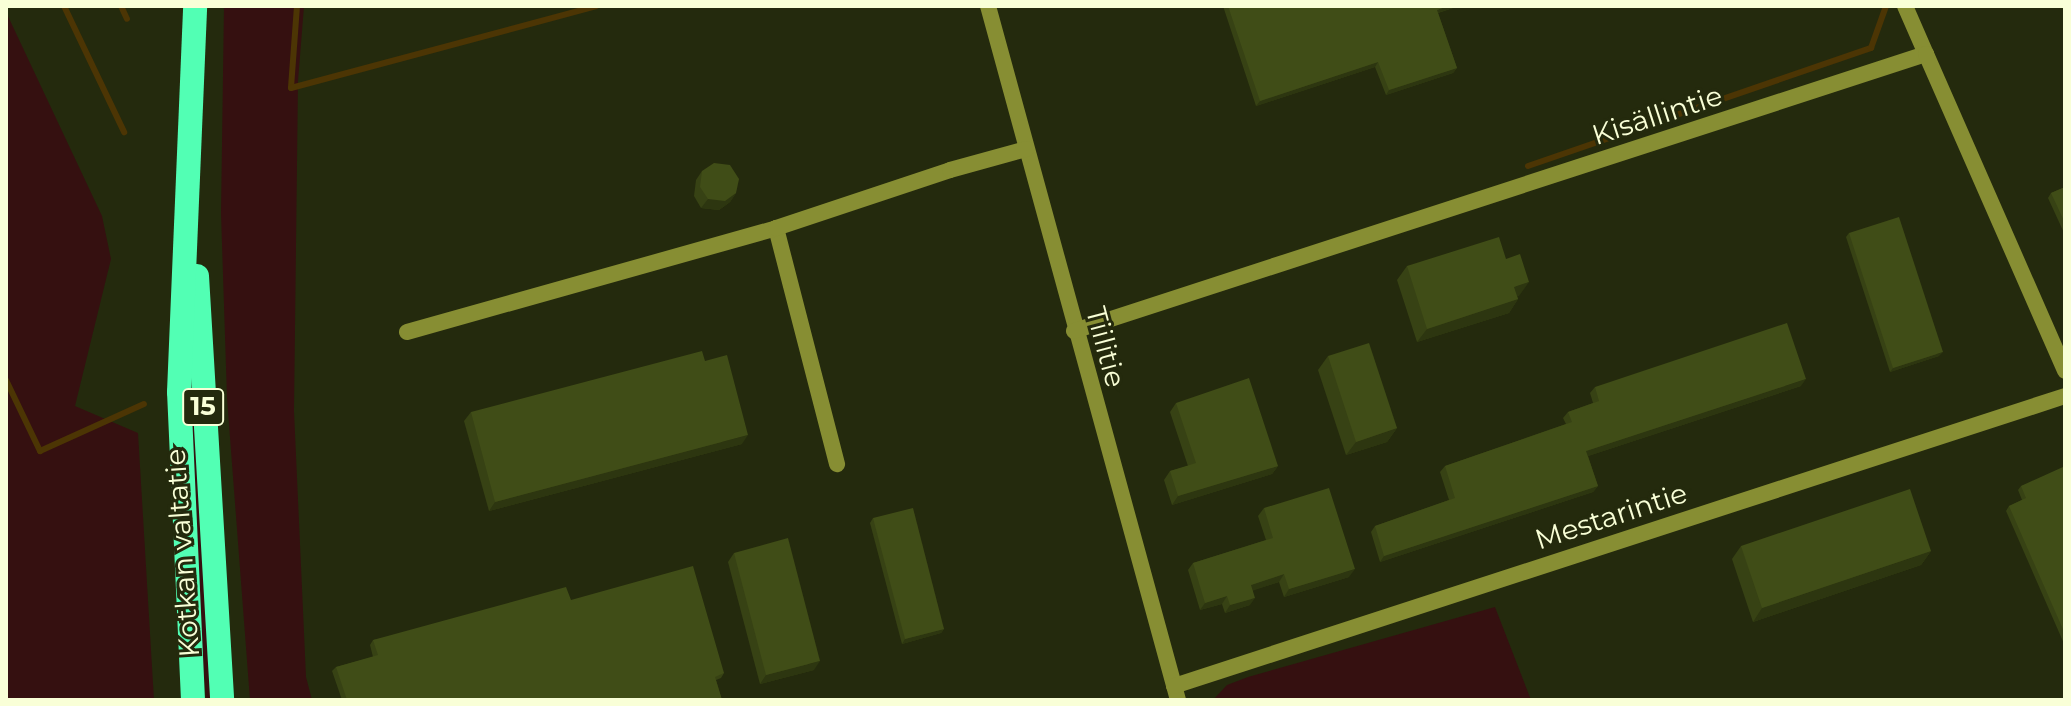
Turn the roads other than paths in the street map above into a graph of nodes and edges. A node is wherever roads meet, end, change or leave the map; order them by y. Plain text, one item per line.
1 (195, 6) edge
2 (988, 6) edge
3 (1905, 6) edge
4 (1926, 54) junction
5 (191, 113) junction
6 (1026, 149) junction
7 (776, 228) junction
8 (1074, 331) junction
9 (407, 332) dead end
10 (2065, 371) edge
11 (2065, 396) edge
12 (837, 464) dead end
13 (1176, 693) edge
14 (193, 700) edge
15 (222, 700) edge

1 - 5 highway, Kotkan valtatie / 15
2 - 6 street, Tiilitie
3 - 4 street
4 - 8 street, Kisällintie
4 - 10 street
5 - 14 highway, Kotkan valtatie / 15
5 - 15 highway, Kotkan valtatie / 15
6 - 7 street
6 - 8 street, Tiilitie
7 - 9 street
7 - 12 street
8 - 13 street, Tiilitie
11 - 13 street, Mestarintie

